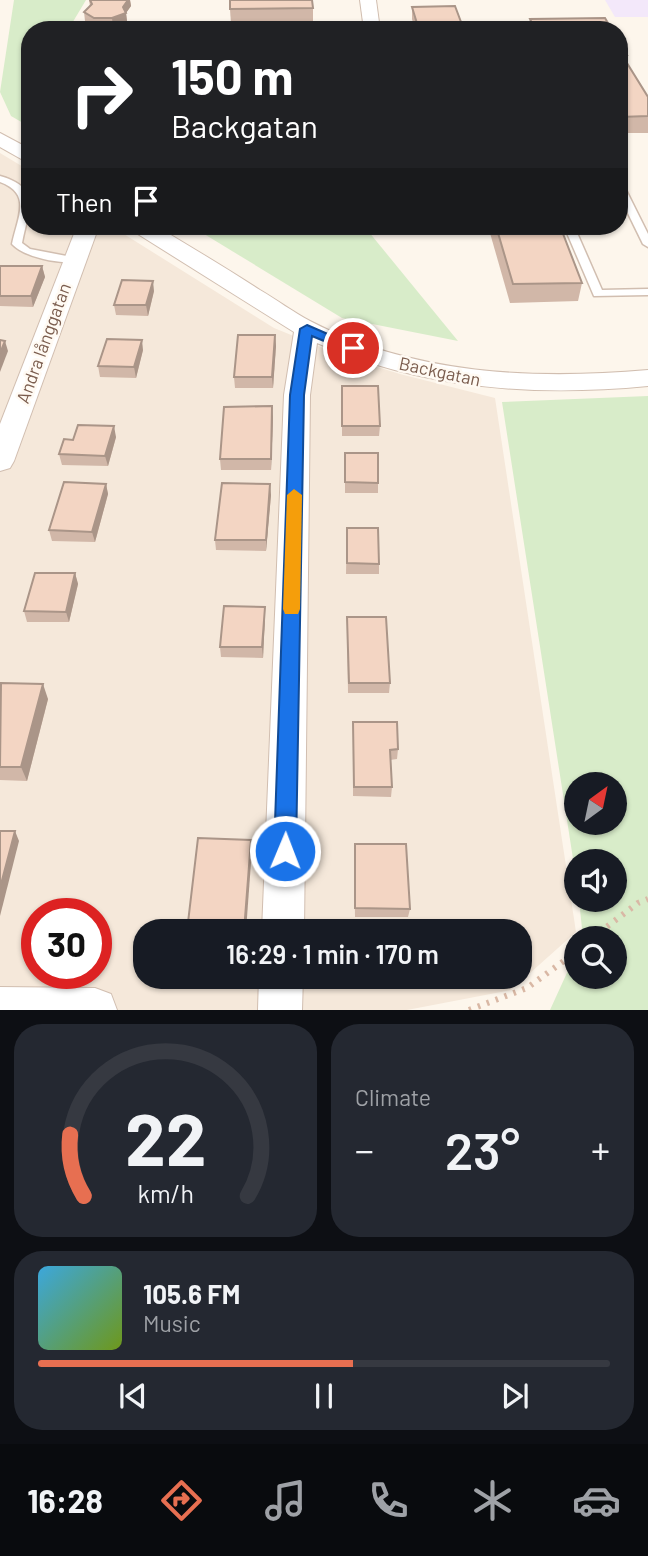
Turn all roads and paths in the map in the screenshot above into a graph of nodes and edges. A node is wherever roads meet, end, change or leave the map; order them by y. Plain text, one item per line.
1 (368, 0) edge
2 (371, 21) edge
3 (0, 139) edge
4 (21, 152) edge
5 (0, 178) edge
6 (21, 187) edge
7 (628, 204) edge
8 (21, 222) edge
9 (84, 235) edge
10 (156, 235) edge
11 (573, 235) edge
12 (648, 244) edge
13 (73, 260) junction
14 (648, 292) edge
15 (307, 329) junction
16 (648, 378) edge
17 (0, 461) edge
18 (648, 899) edge
19 (283, 919) edge
20 (607, 926) edge
21 (564, 962) edge
22 (281, 989) edge
23 (0, 1009) edge
24 (95, 1010) edge
25 (281, 1010) edge
26 (469, 1010) edge

1 - 2 street
3 - 4 street
5 - 6 lane
7 - 12 lane
8 - 13 lane
9 - 13 street, Andra långgatan
10 - 15 street, Backgatan
11 - 14 lane
13 - 17 street, Andra långgatan
15 - 16 street, Backgatan
15 - 19 street
18 - 20 path
21 - 26 path
22 - 25 street
23 - 24 street

